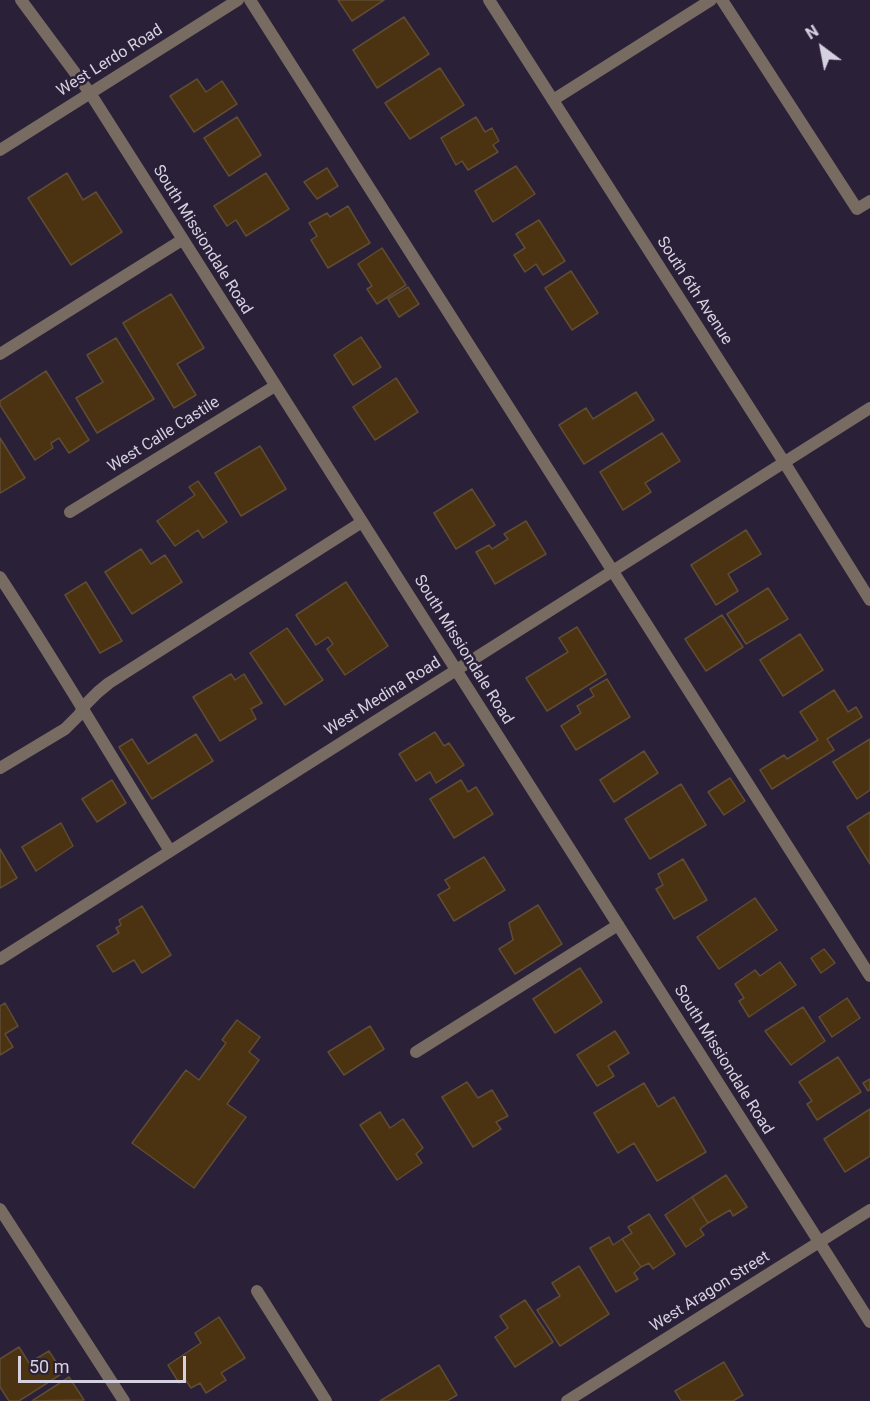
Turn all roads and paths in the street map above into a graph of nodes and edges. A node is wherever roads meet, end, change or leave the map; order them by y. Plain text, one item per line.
1 (21, 0) edge
2 (238, 0) edge
3 (250, 0) edge
4 (489, 0) edge
5 (711, 0) edge
6 (722, 0) edge
7 (90, 93) junction
8 (553, 100) junction
9 (0, 150) edge
10 (870, 201) edge
11 (182, 240) junction
12 (0, 354) edge
13 (275, 386) junction
14 (870, 408) edge
15 (784, 462) junction
16 (70, 512) dead end
17 (362, 522) junction
18 (613, 571) junction
19 (0, 577) edge
20 (870, 600) edge
21 (456, 670) junction
22 (82, 710) junction
23 (0, 768) edge
24 (170, 851) junction
25 (618, 925) junction
26 (0, 959) edge
27 (870, 976) edge
28 (416, 1052) dead end
29 (0, 1209) edge
30 (870, 1210) edge
31 (819, 1242) junction
32 (257, 1291) dead end
33 (870, 1322) edge
34 (124, 1401) edge
35 (326, 1401) edge
36 (567, 1401) edge

1 - 7 street, South Missiondale Road
2 - 7 street, West Lerdo Road
3 - 18 street
4 - 8 street, South 6th Avenue
5 - 8 street
6 - 10 street
7 - 9 street, West Lerdo Road
7 - 11 street, South Missiondale Road
8 - 15 street, South 6th Avenue
11 - 12 street
11 - 13 street, South Missiondale Road
13 - 16 street, West Calle Castile
13 - 17 street, South Missiondale Road
14 - 15 street, West Medina Road
15 - 18 street, West Medina Road
15 - 20 street, South 6th Avenue
17 - 21 street, South Missiondale Road
17 - 22 street
18 - 21 street, West Medina Road
18 - 27 street
19 - 22 street
21 - 24 street, West Medina Road
21 - 25 street, South Missiondale Road
22 - 23 street
22 - 24 street
24 - 26 street, West Medina Road
25 - 28 street
25 - 31 street, South Missiondale Road
29 - 34 street
30 - 31 street, West Aragon Street
31 - 33 street, South Missiondale Road
31 - 36 street, West Aragon Street
32 - 35 street

